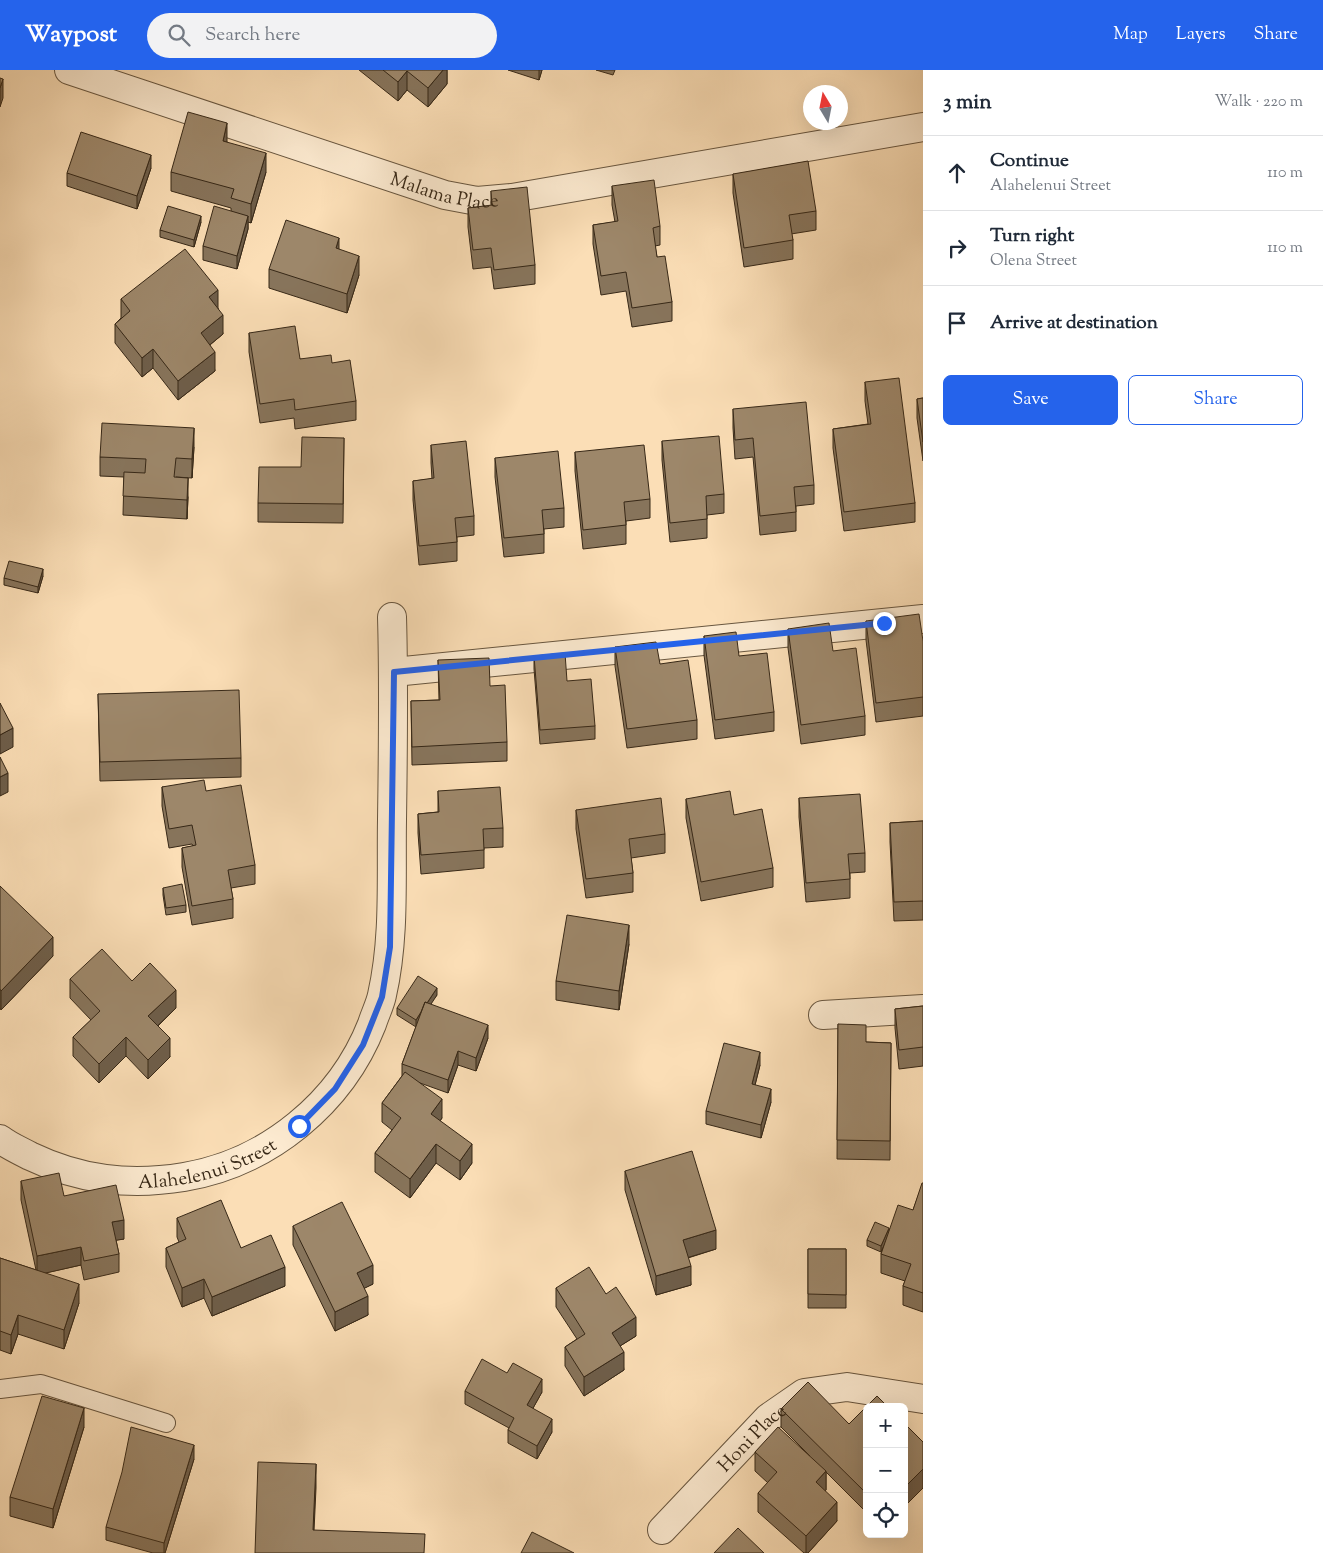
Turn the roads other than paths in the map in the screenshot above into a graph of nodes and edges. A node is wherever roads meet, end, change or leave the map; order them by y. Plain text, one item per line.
1 (69, 70) edge
2 (923, 127) edge
3 (392, 618) dead end
4 (923, 619) edge
5 (394, 672) junction
6 (923, 1009) edge
7 (823, 1014) dead end
8 (0, 1139) edge
9 (0, 1389) edge
10 (923, 1399) edge
11 (166, 1423) dead end
12 (662, 1530) dead end

1 - 2 street, Malama Place
3 - 5 street, Alahelenui Street
4 - 5 street
5 - 8 street, Alahelenui Street
6 - 7 street
9 - 11 lane
10 - 12 street, Honi Place

